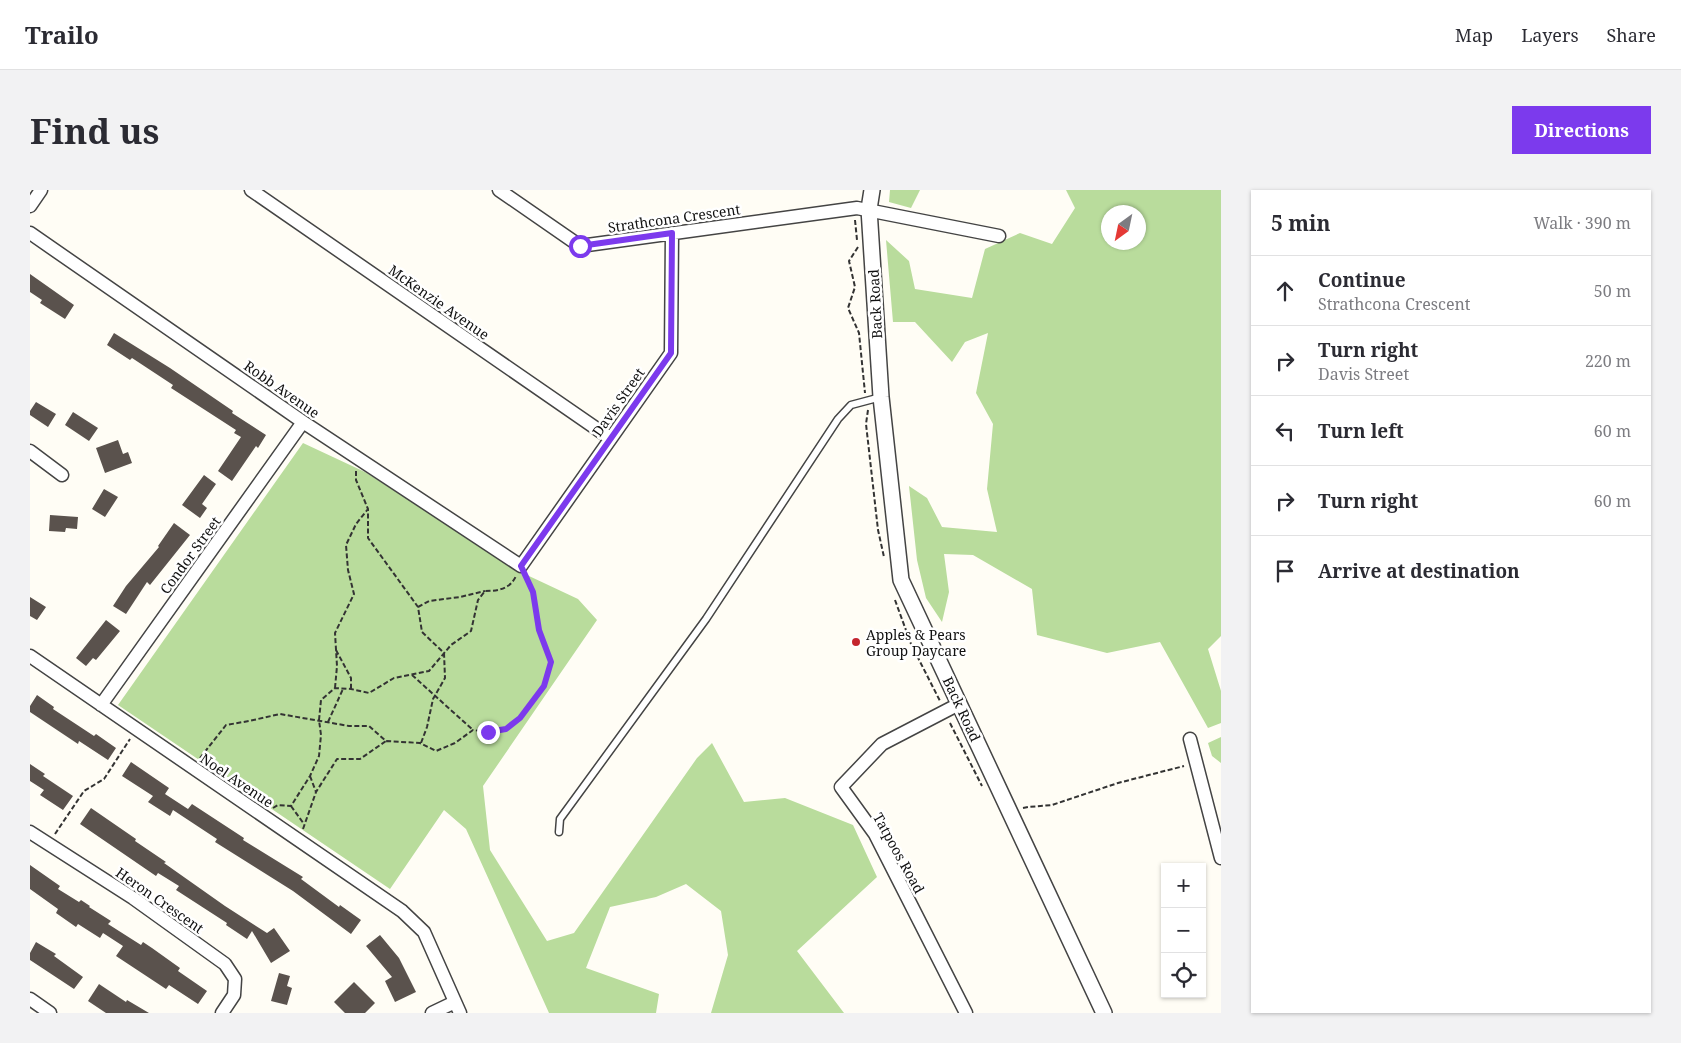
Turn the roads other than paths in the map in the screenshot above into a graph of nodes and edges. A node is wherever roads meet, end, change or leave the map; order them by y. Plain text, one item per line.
1 (41, 190) edge
2 (251, 190) edge
3 (499, 190) edge
4 (872, 190) edge
5 (30, 206) edge
6 (870, 209) junction
7 (30, 233) edge
8 (672, 233) junction
9 (999, 236) dead end
10 (881, 397) junction
11 (303, 422) junction
12 (610, 438) junction
13 (30, 451) edge
14 (62, 475) dead end
15 (521, 566) joint
16 (30, 656) edge
17 (959, 704) junction
18 (101, 705) junction
19 (1190, 739) dead end
20 (30, 832) edge
21 (559, 832) dead end
22 (1221, 858) edge
23 (30, 999) edge
24 (457, 1007) edge
25 (50, 1013) edge
26 (222, 1013) edge
27 (432, 1013) edge
28 (966, 1013) edge
29 (1104, 1013) edge

1 - 5 street
2 - 12 street, McKenzie Avenue
3 - 8 street, Strathcona Crescent
4 - 6 street, Back Road
6 - 8 street, Strathcona Crescent
6 - 9 street, Strathcona Crescent
6 - 10 street, Back Road
7 - 11 street, Robb Avenue
8 - 12 street, Davis Street
10 - 17 street, Back Road
10 - 21 lane
11 - 15 street, Robb Avenue
11 - 18 street, Condor Street
12 - 15 street, Davis Street
13 - 14 street
16 - 18 street, Noel Avenue
17 - 28 street, Tatpoos Road
17 - 29 street, Back Road
18 - 24 street, Noel Avenue
19 - 22 street
20 - 26 street, Heron Crescent
23 - 25 street
24 - 27 street

